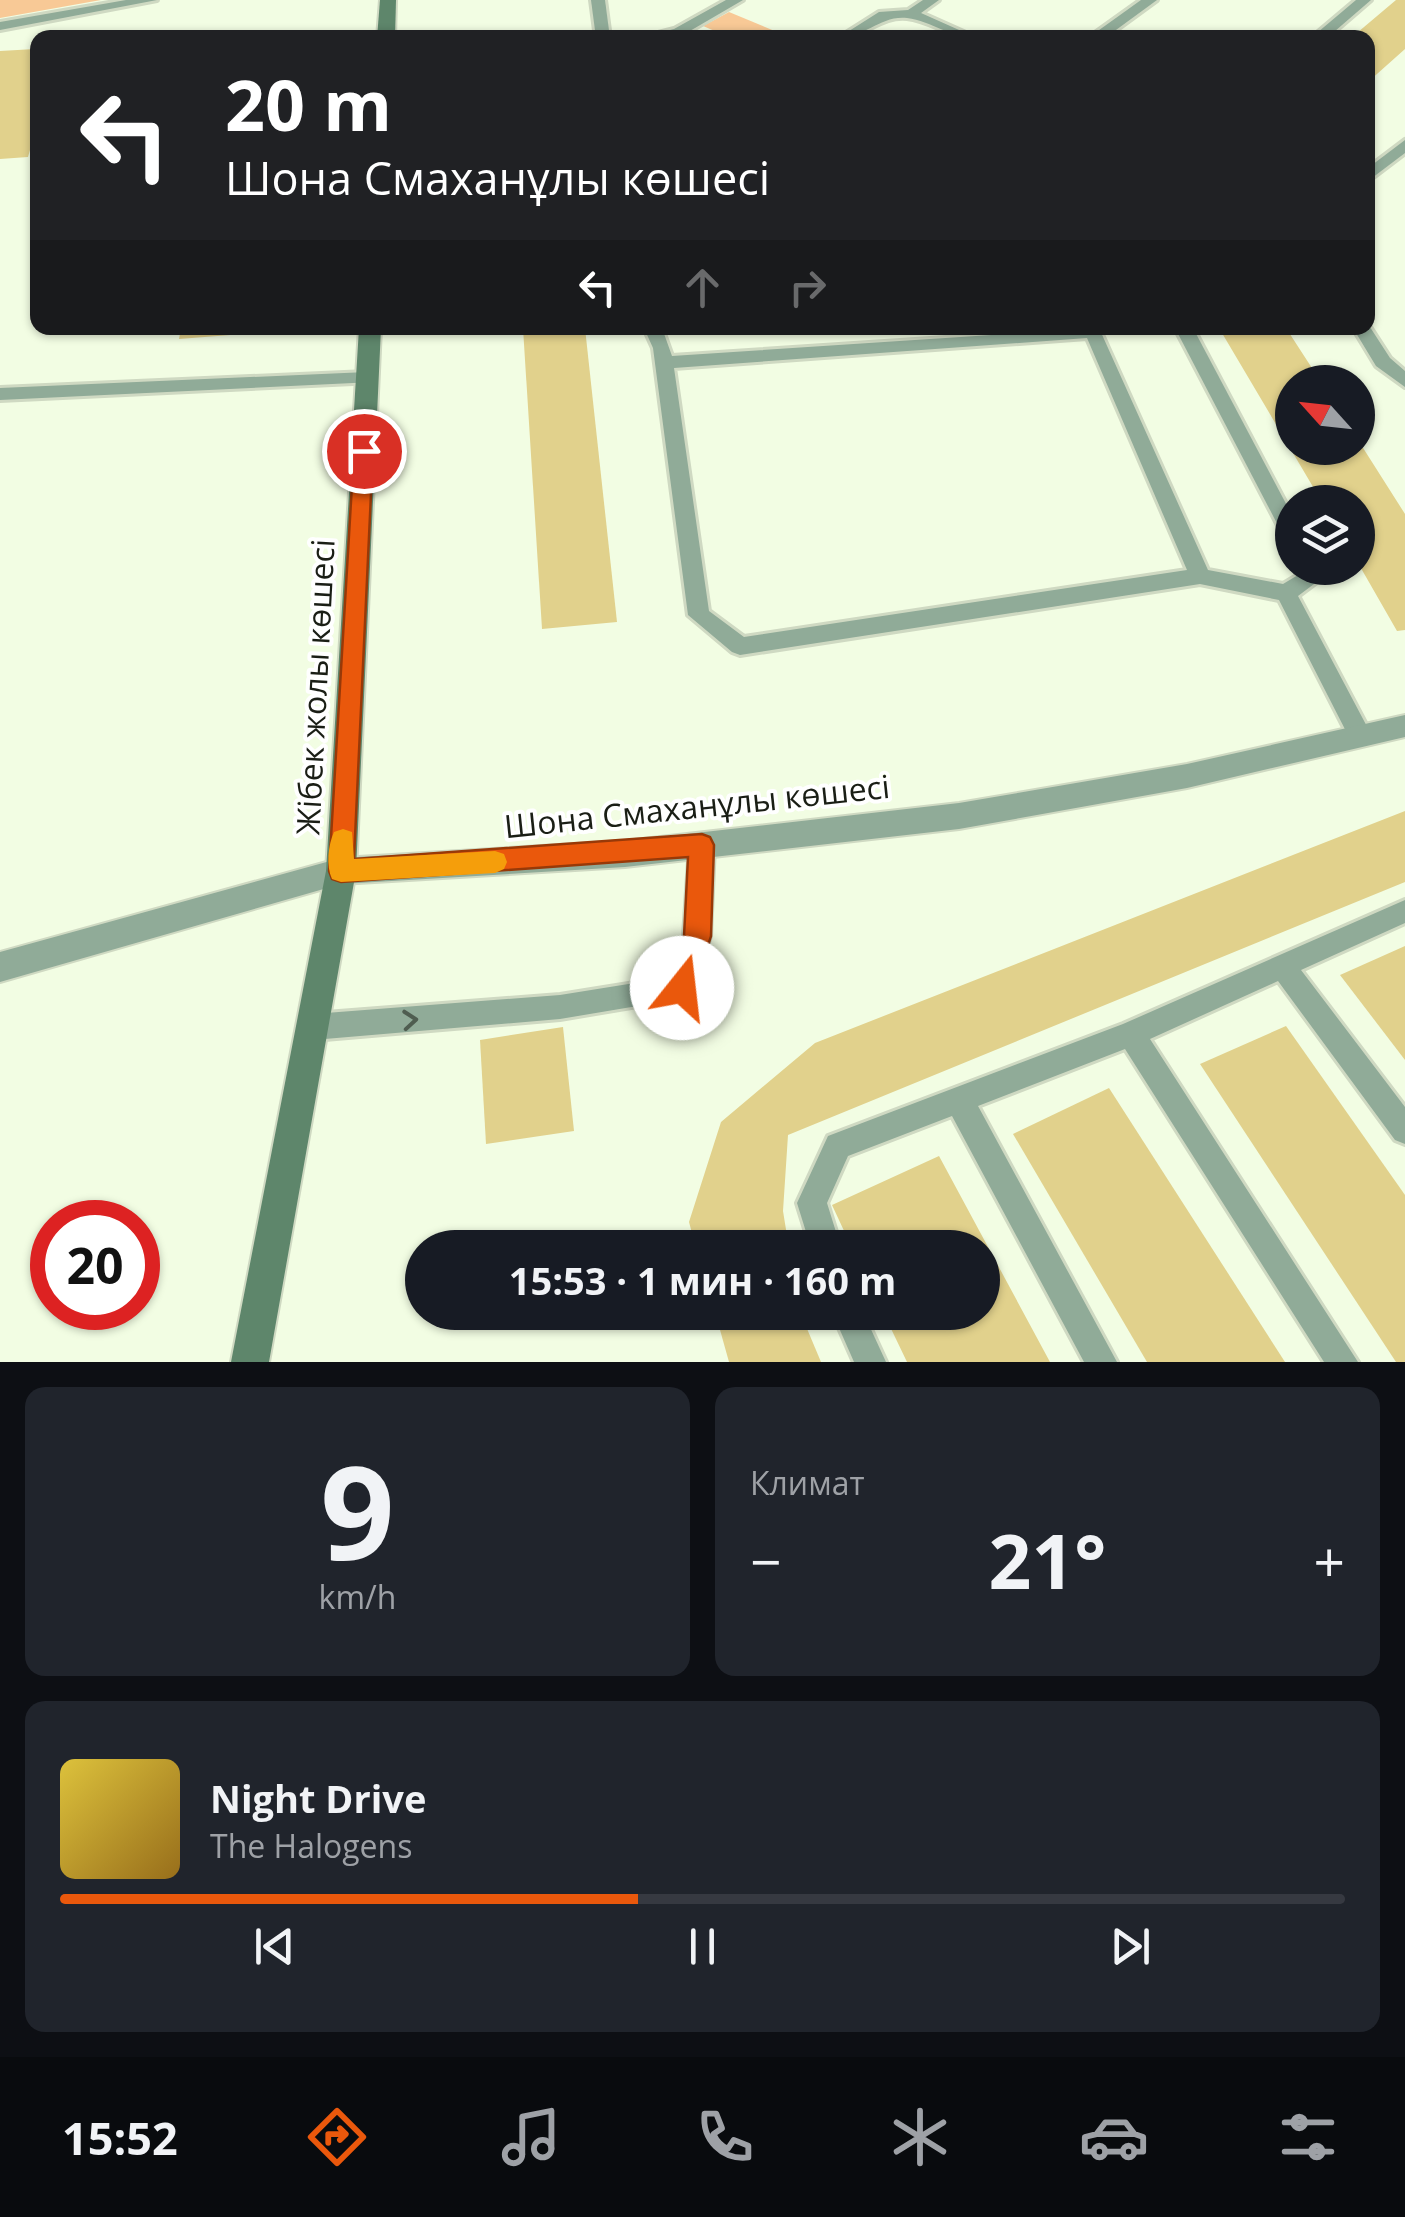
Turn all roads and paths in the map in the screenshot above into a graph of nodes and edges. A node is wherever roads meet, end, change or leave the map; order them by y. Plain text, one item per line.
1 (150, 0) edge
2 (388, 0) edge
3 (598, 0) edge
4 (736, 0) edge
5 (932, 0) edge
6 (1150, 0) edge
7 (1333, 0) edge
8 (1360, 4) edge
9 (912, 14) junction
10 (0, 26) edge
11 (386, 30) edge
12 (602, 30) edge
13 (682, 30) edge
14 (859, 30) edge
15 (951, 30) edge
16 (1107, 30) edge
17 (1328, 30) edge
18 (1405, 145) edge
19 (1375, 170) edge
20 (370, 335) edge
21 (655, 335) edge
22 (1051, 335) edge
23 (1094, 335) edge
24 (1188, 335) edge
25 (1366, 335) edge
26 (664, 363) junction
27 (367, 378) junction
28 (1405, 381) edge
29 (0, 394) edge
30 (1275, 500) edge
31 (1200, 576) junction
32 (1300, 585) edge
33 (1286, 594) junction
34 (1405, 726) edge
35 (1360, 736) junction
36 (702, 845) junction
37 (341, 871) junction
38 (1405, 911) edge
39 (1282, 966) junction
40 (0, 967) edge
41 (312, 1028) junction
42 (1130, 1034) junction
43 (959, 1100) junction
44 (1405, 1130) edge
45 (820, 1230) edge
46 (855, 1330) edge
47 (250, 1362) edge
48 (870, 1362) edge
49 (1101, 1362) edge
50 (1342, 1362) edge

1 - 10 lane
2 - 11 main road
3 - 12 lane
4 - 13 lane
5 - 9 lane
6 - 16 lane
7 - 8 lane
8 - 17 lane
9 - 14 lane
9 - 15 lane
18 - 19 lane
20 - 27 main road, Жібек жолы көшесі
21 - 26 lane
22 - 26 lane
23 - 31 lane
24 - 30 lane
25 - 28 lane
26 - 31 lane
27 - 29 lane
27 - 37 main road, Жібек жолы көшесі
31 - 33 lane
32 - 33 lane
33 - 35 lane
34 - 35 street, Шона Смаханұлы көшесі
35 - 36 street, Шона Смаханұлы көшесі
36 - 37 street, Шона Смаханұлы көшесі
41 -> 36 lane
37 - 40 street, Шона Смаханұлы көшесі
37 - 41 main road, Жібек жолы көшесі
38 - 39 lane
39 - 42 lane
39 - 44 lane
41 - 47 main road, Жібек жолы көшесі
42 - 43 lane
42 - 50 lane
43 - 45 lane
43 - 49 lane
46 - 48 lane

